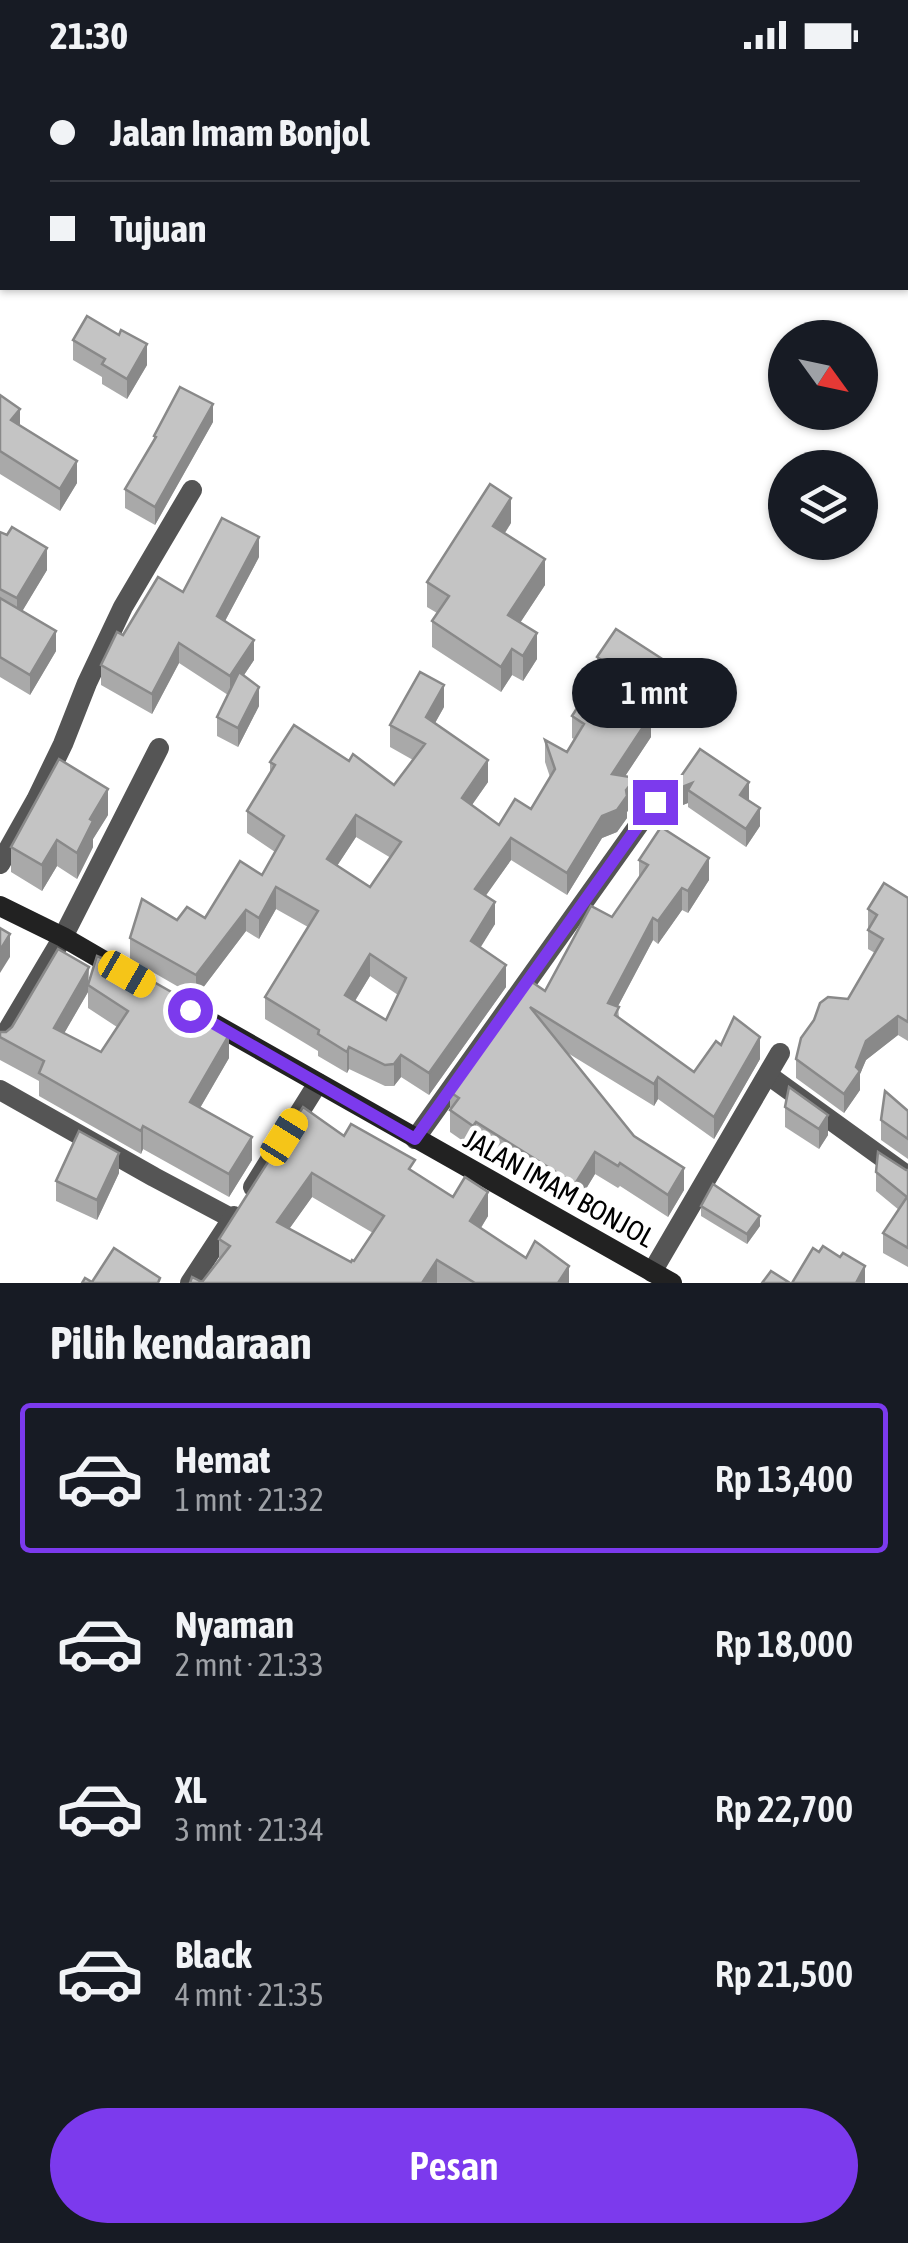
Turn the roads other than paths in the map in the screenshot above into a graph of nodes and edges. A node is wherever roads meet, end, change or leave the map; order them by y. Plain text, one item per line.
1 (192, 490) dead end
2 (159, 748) dead end
3 (655, 802) dead end
4 (0, 864) edge
5 (0, 906) edge
6 (63, 937) junction
7 (131, 976) edge
8 (182, 1005) edge
9 (0, 1043) edge
10 (780, 1054) dead end
11 (768, 1075) junction
12 (318, 1083) junction
13 (0, 1090) edge
14 (415, 1139) junction
15 (908, 1176) edge
16 (233, 1219) junction
17 (652, 1272) junction
18 (190, 1283) edge
19 (672, 1283) edge

1 - 4 street
2 - 6 street
3 - 14 street
5 - 6 main road
6 - 7 main road
6 - 9 street
8 - 12 main road, JALAN IMAM BONJOL
10 - 11 street
11 - 15 street
11 - 17 street
12 - 14 main road, JALAN IMAM BONJOL
12 - 16 street
13 - 16 street
14 - 17 main road, JALAN IMAM BONJOL
16 - 18 street
17 - 19 main road, JALAN IMAM BONJOL

